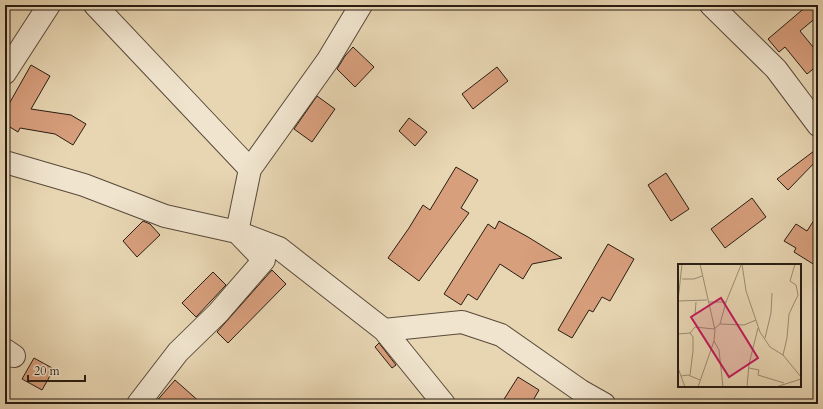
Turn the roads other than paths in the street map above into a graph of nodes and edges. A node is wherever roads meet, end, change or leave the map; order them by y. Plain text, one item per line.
1 (49, 5) edge
2 (95, 5) edge
3 (361, 5) edge
4 (711, 5) edge
5 (5, 73) edge
6 (818, 125) edge
7 (5, 162) edge
8 (250, 169) junction
9 (237, 232) junction
10 (384, 330) junction
11 (138, 404) edge
12 (444, 404) edge
13 (604, 404) edge

1 - 5 street
2 - 8 street
3 - 8 street
4 - 6 street
7 - 9 street
8 - 9 street
9 - 10 street
9 - 11 street
10 - 12 street
10 - 13 street

